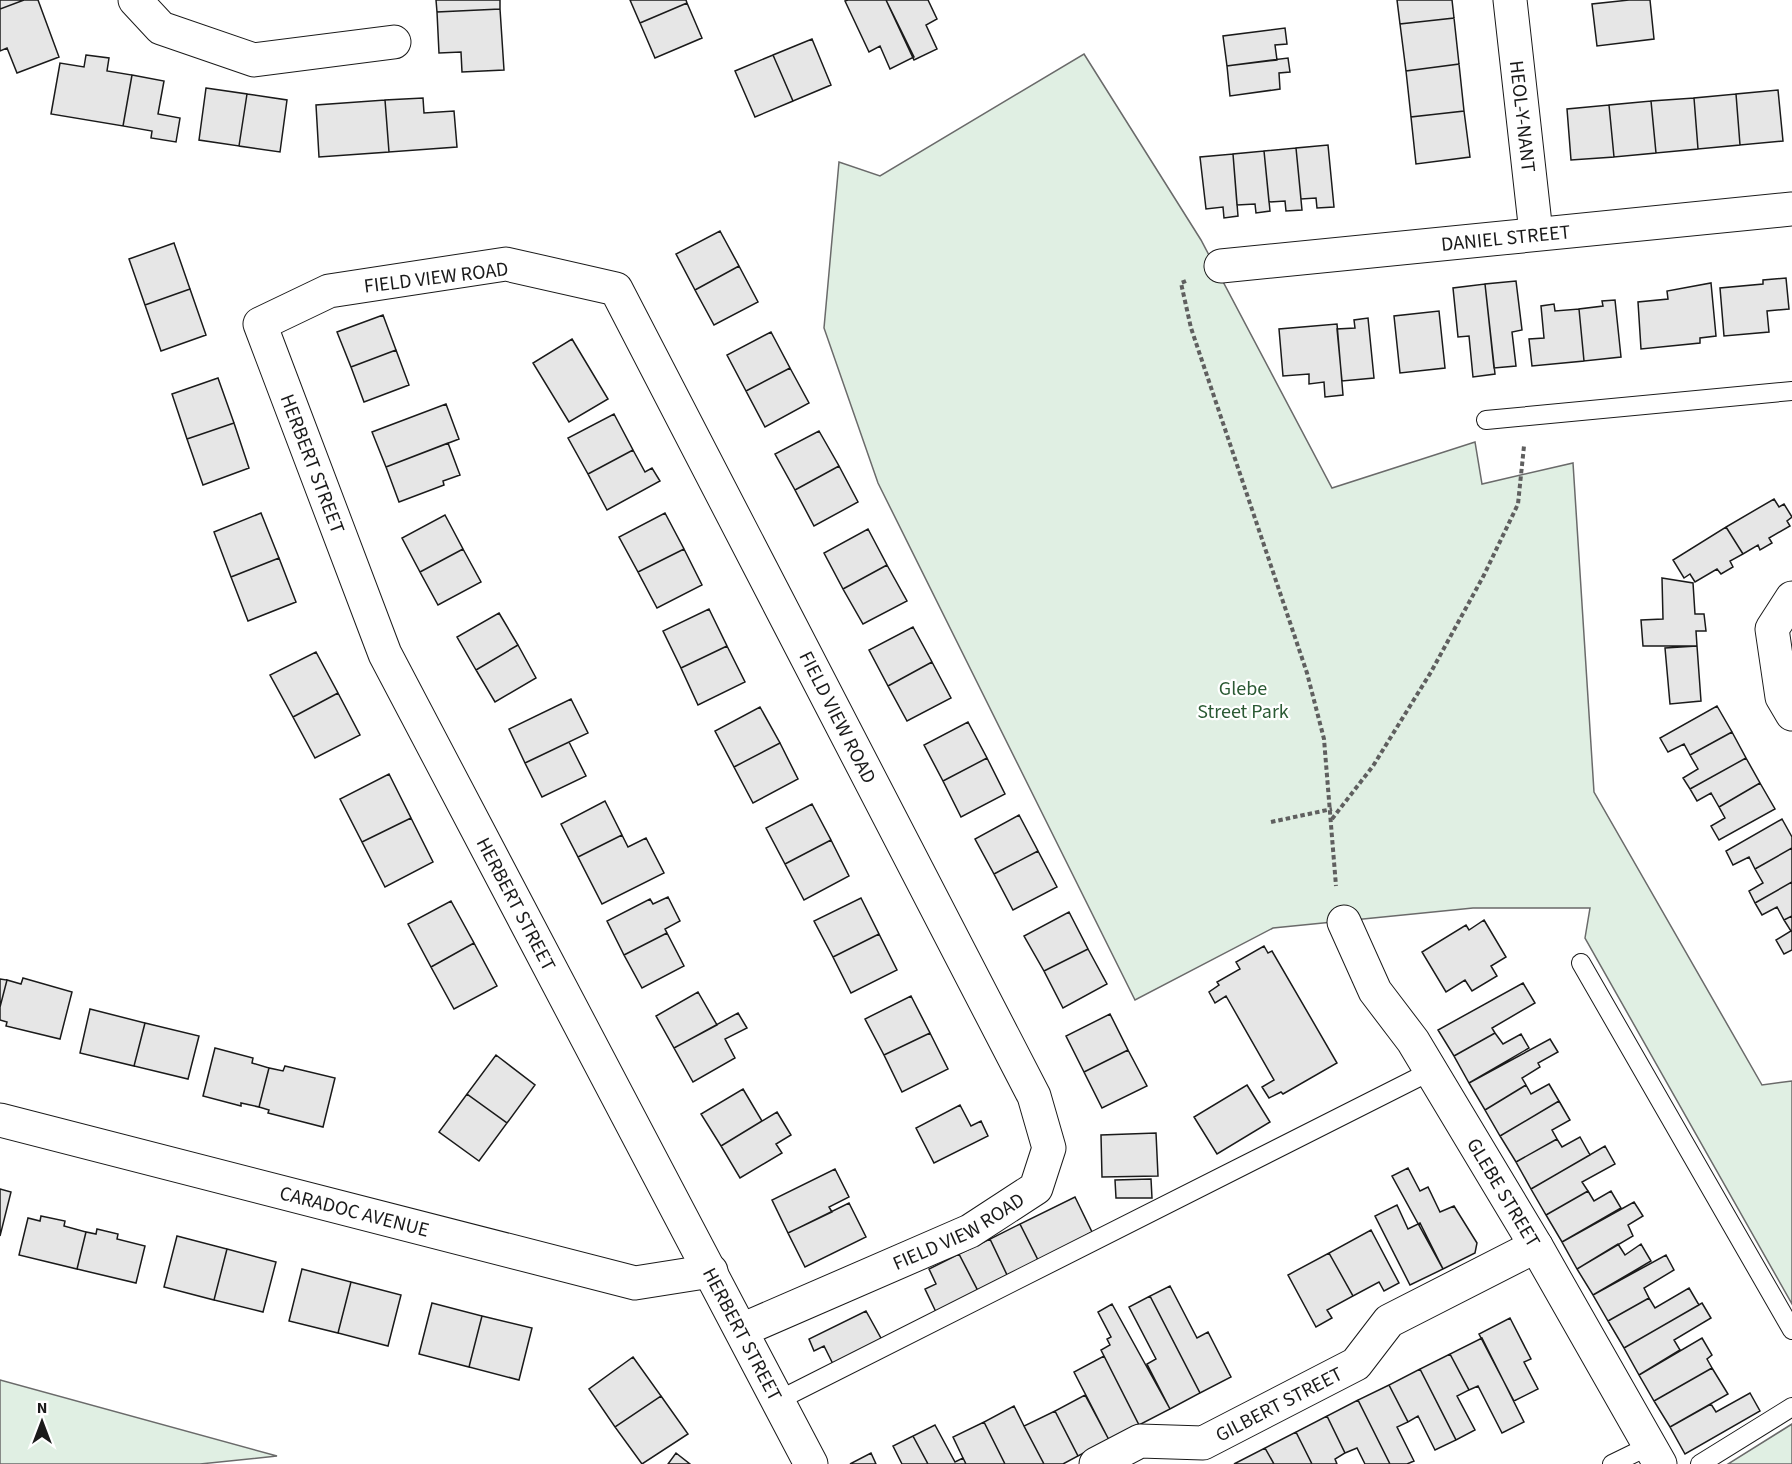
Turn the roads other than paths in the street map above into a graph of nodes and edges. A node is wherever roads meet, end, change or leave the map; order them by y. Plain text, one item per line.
1 (135, 0) edge
2 (1510, 0) edge
3 (394, 42) dead end
4 (1792, 209) edge
5 (1536, 233) junction
6 (1221, 266) road end
7 (260, 324) joint
8 (1792, 390) edge
9 (1486, 420) dead end
10 (1792, 598) edge
11 (1792, 714) edge
12 (1344, 922) road end
13 (1581, 963) dead end
14 (1431, 1071) junction
15 (0, 1120) edge
16 (1536, 1246) junction
17 (711, 1271) junction
18 (742, 1330) junction
19 (1792, 1330) edge
20 (779, 1400) junction
21 (1792, 1407) edge
22 (1655, 1455) edge
23 (812, 1464) edge
24 (1096, 1464) edge
25 (1612, 1464) edge
26 (1700, 1464) edge

1 - 3 street
2 - 5 street, HEOL-Y-NANT
4 - 5 street, DANIEL STREET
5 - 6 street, DANIEL STREET
7 - 17 street, HERBERT STREET
7 - 18 street, FIELD VIEW ROAD
8 - 9 lane
10 - 11 street
12 - 14 street, GLEBE STREET
13 - 19 lane
14 - 16 street, GLEBE STREET
14 - 20 lane
15 - 17 street, CARADOC AVENUE
16 - 22 street, GLEBE STREET
16 - 24 street, GILBERT STREET
17 - 18 street, HERBERT STREET
18 - 20 street, HERBERT STREET
20 - 23 street, HERBERT STREET
21 - 26 lane
22 - 25 lane

